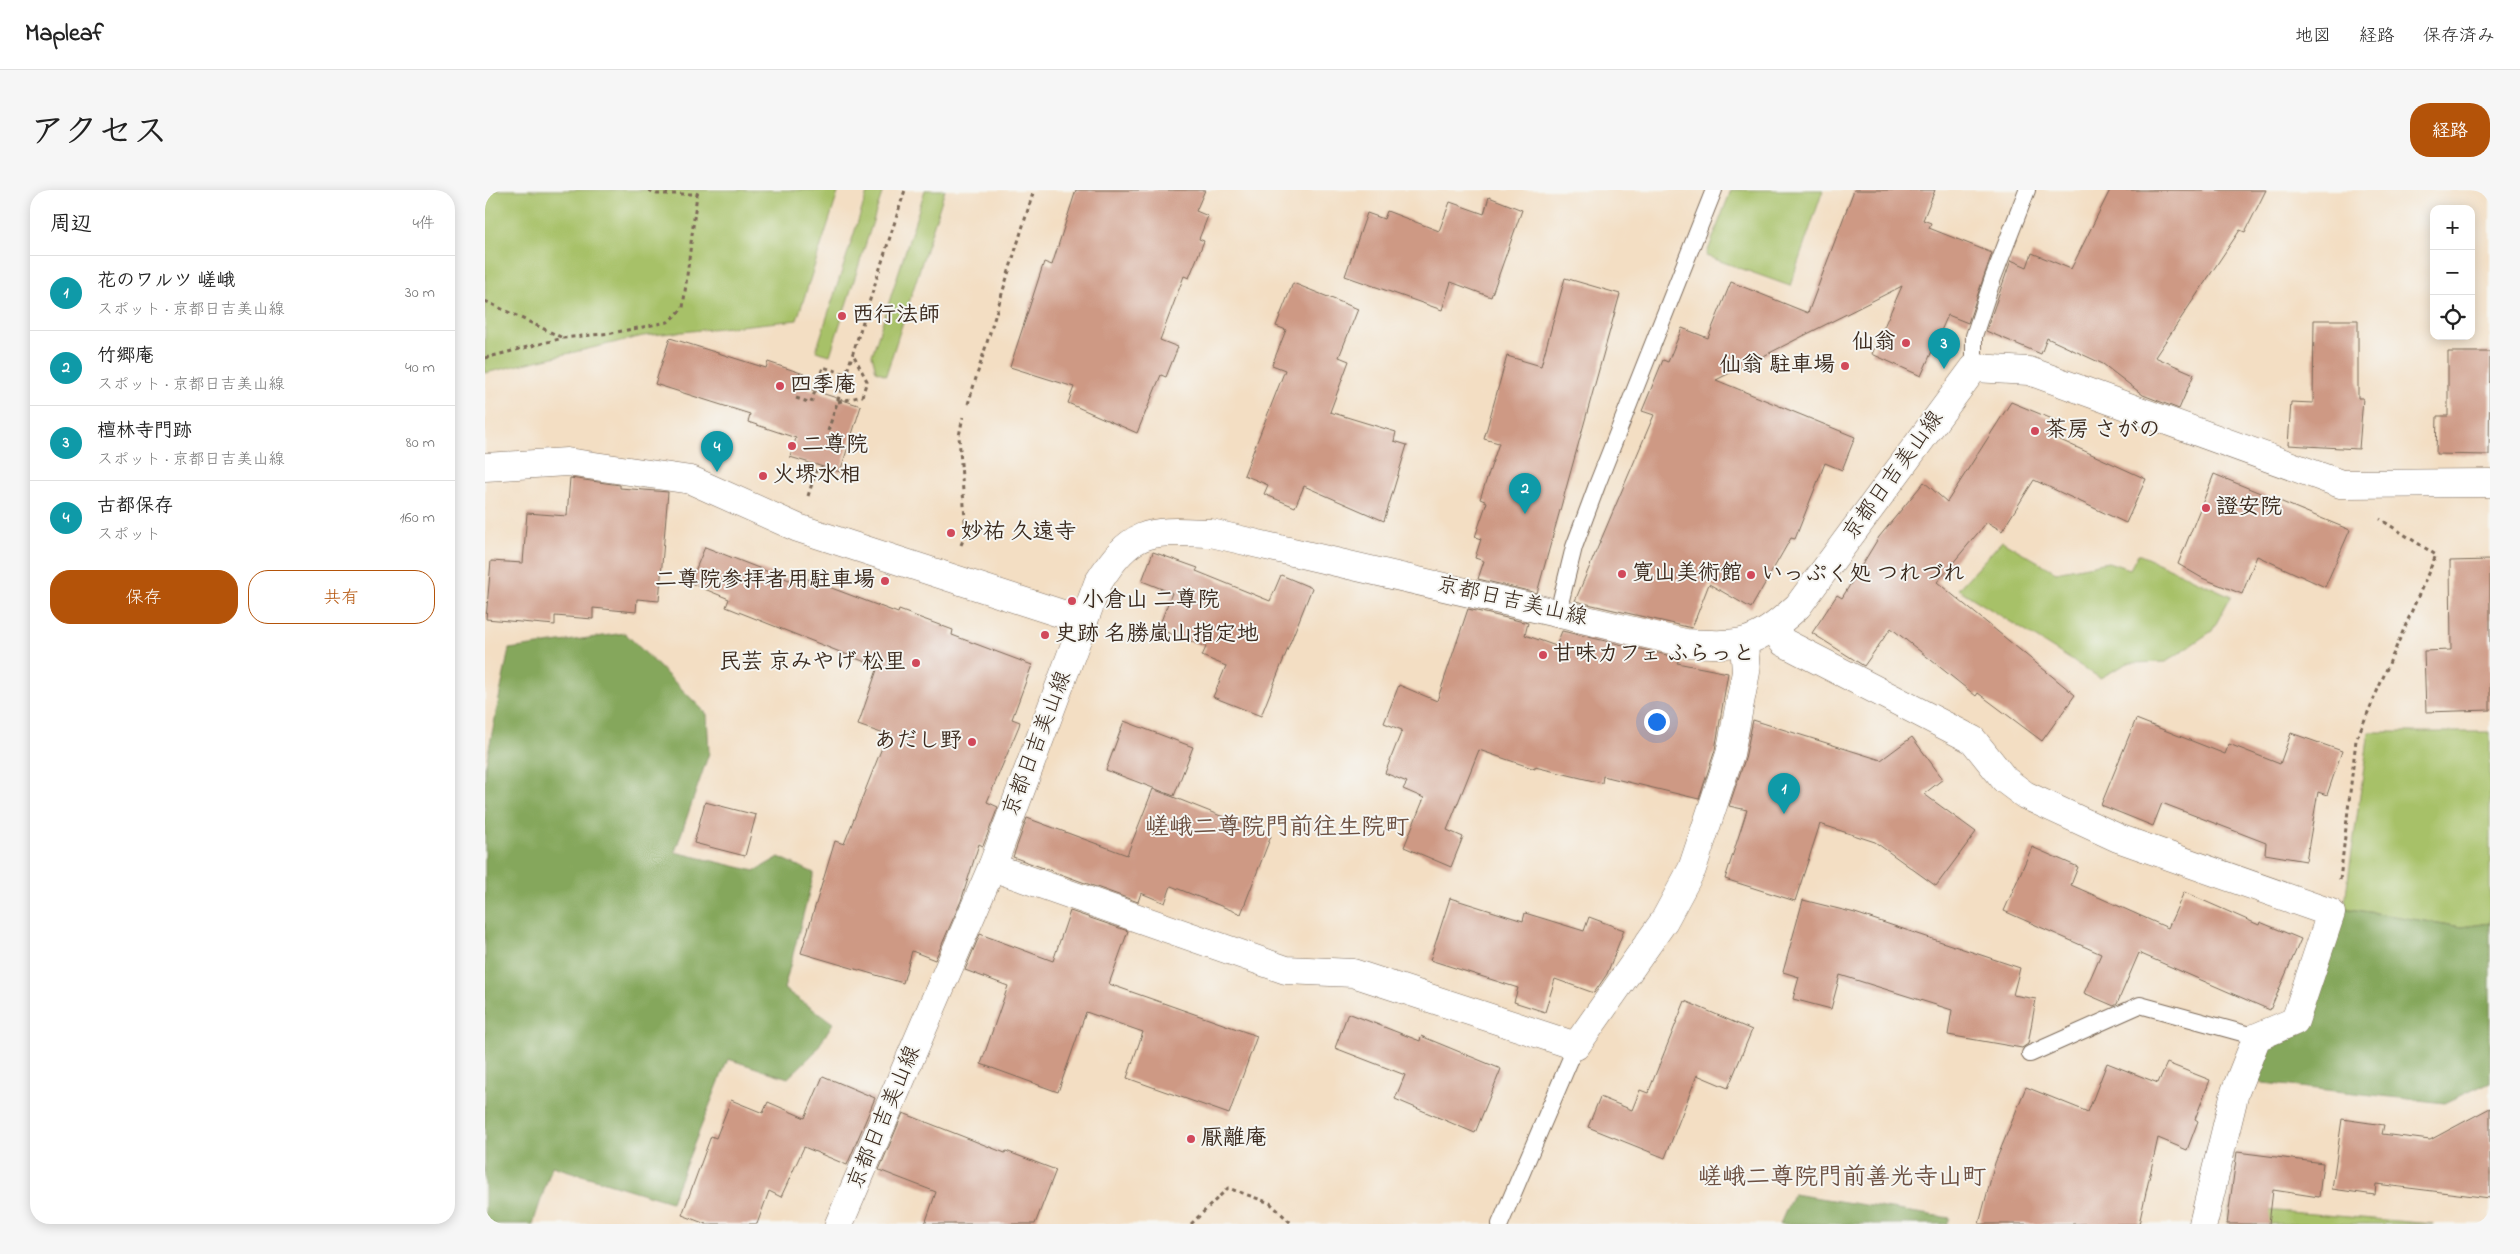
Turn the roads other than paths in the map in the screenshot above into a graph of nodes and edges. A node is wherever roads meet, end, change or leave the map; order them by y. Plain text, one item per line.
1 (1714, 190) edge
2 (2027, 190) edge
3 (1974, 368) junction
4 (485, 467) edge
5 (2490, 483) edge
6 (1558, 612) junction
7 (1085, 621) junction
8 (1774, 628) junction
9 (1744, 643) junction
10 (992, 867) junction
11 (2257, 1037) junction
12 (1576, 1046) junction
13 (2030, 1054) dead end
14 (839, 1224) edge
15 (1500, 1224) edge
16 (2203, 1224) edge

1 - 6 lane
2 - 3 lane
3 - 5 street
3 - 8 street, 京都日吉美山線
4 - 7 street
6 - 7 street, 京都日吉美山線
6 - 9 street, 京都日吉美山線
7 - 10 street, 京都日吉美山線
8 - 9 street, 京都日吉美山線
8 - 11 street
9 - 12 street
10 - 12 street
10 - 14 street, 京都日吉美山線
11 - 13 lane
11 - 16 street
12 - 15 lane

